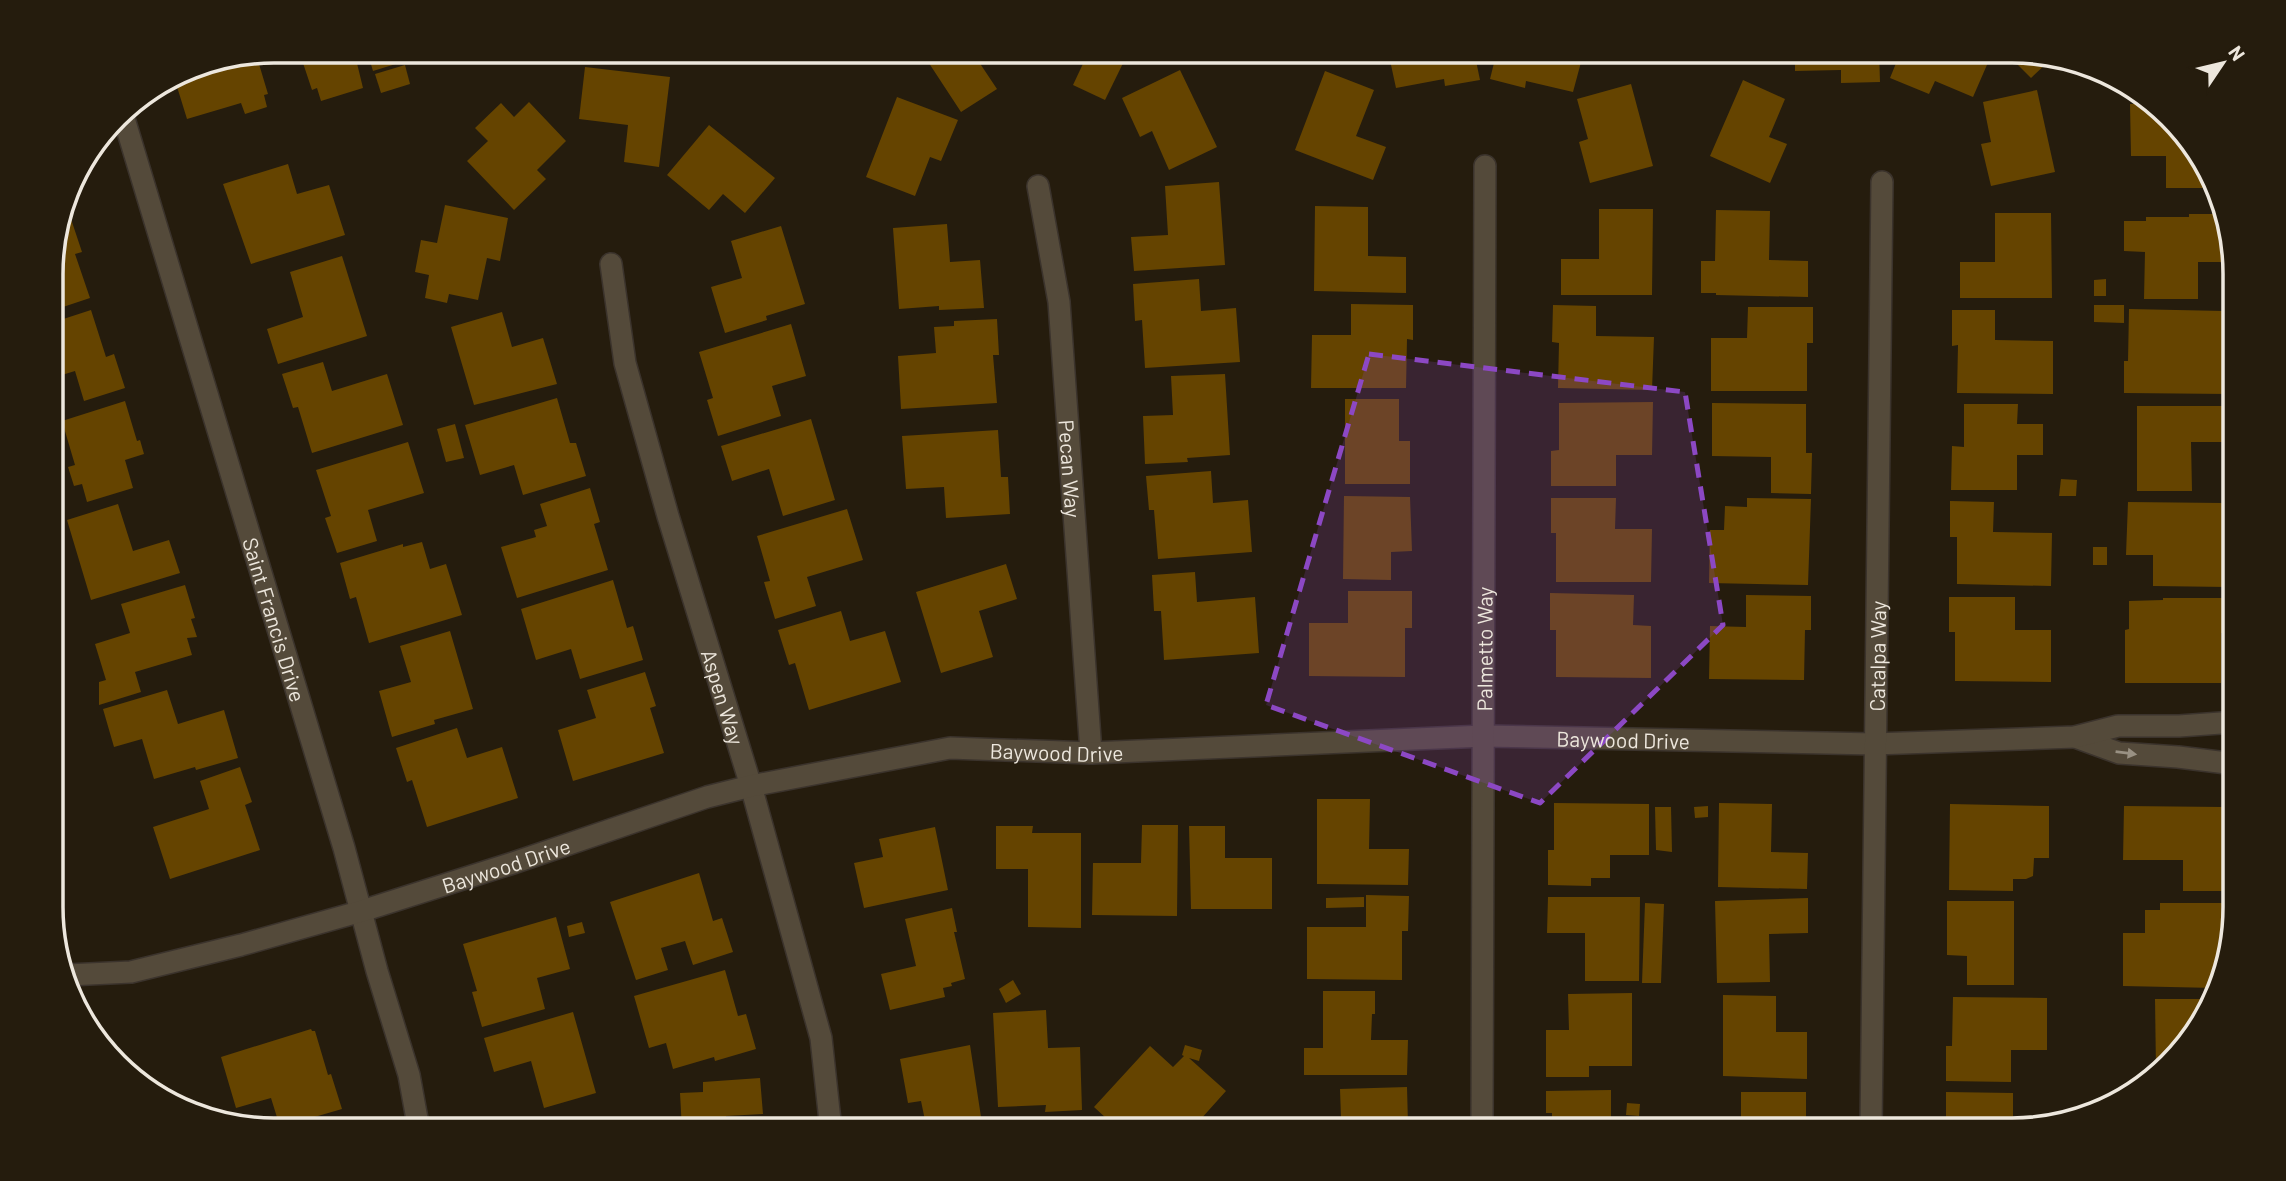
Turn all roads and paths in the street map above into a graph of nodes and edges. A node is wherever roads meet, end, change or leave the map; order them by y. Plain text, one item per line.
1 (125, 125) edge
2 (1485, 166) dead end
3 (1882, 182) dead end
4 (1038, 186) dead end
5 (611, 264) dead end
6 (2223, 723) edge
7 (1485, 736) junction
8 (2076, 737) junction
9 (1874, 744) junction
10 (1091, 753) junction
11 (2223, 763) edge
12 (751, 786) junction
13 (362, 911) junction
14 (74, 975) edge
15 (417, 1118) edge
16 (830, 1118) edge
17 (1482, 1118) edge
18 (1871, 1118) edge

1 - 13 street, Saint Francis Drive
2 - 7 street, Palmetto Way
3 - 9 street, Catalpa Way
4 - 10 street, Pecan Way
5 - 12 street, Aspen Way
6 - 8 street, Baywood Drive
7 - 9 street, Baywood Drive
7 - 10 street, Baywood Drive
7 - 17 street, Palmetto Way
8 - 9 street, Baywood Drive
8 -> 11 street, Baywood Drive
9 - 18 street, Catalpa Way
10 - 12 street, Baywood Drive
12 - 13 street, Baywood Drive
12 - 16 street, Aspen Way
13 - 14 street, Baywood Drive
13 - 15 street, Saint Francis Drive

